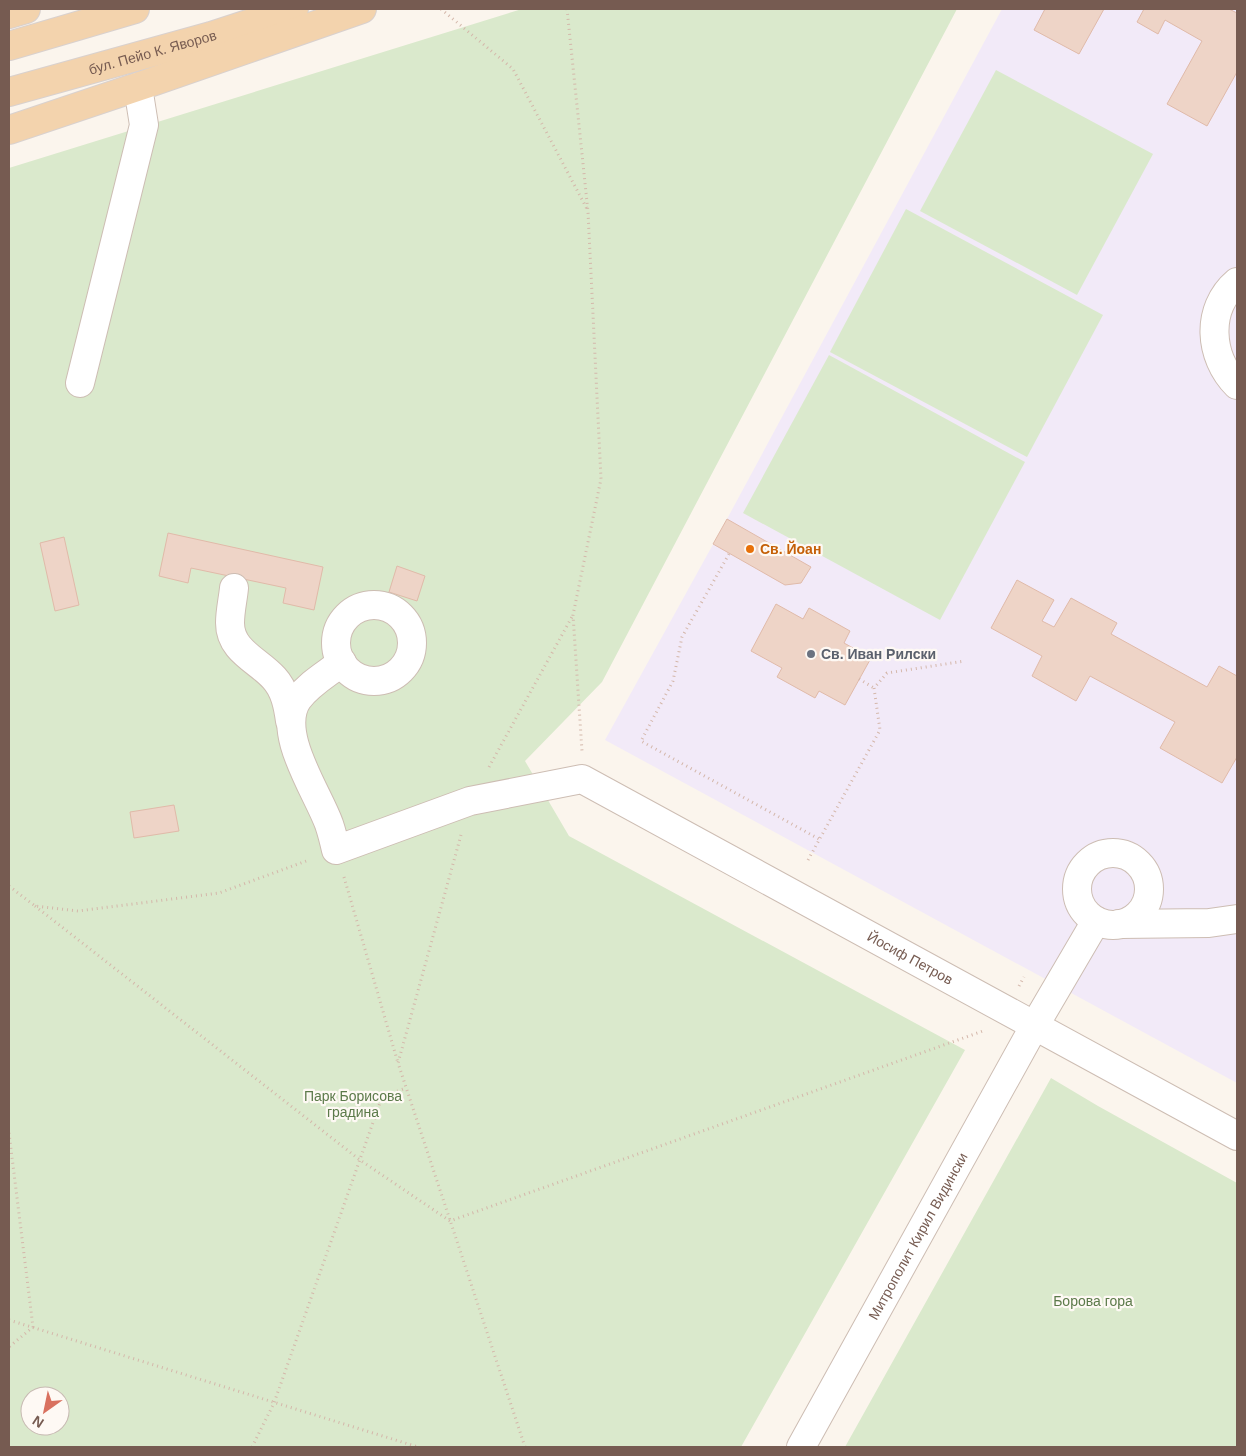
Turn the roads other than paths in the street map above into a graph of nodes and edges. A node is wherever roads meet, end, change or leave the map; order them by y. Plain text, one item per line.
1 (26, 9) edge
2 (135, 9) edge
3 (294, 9) edge
4 (362, 9) edge
5 (9, 14) edge
6 (9, 46) edge
7 (138, 87) junction
8 (9, 92) edge
9 (9, 130) edge
10 (1237, 282) edge
11 (80, 383) dead end
12 (1237, 385) edge
13 (234, 588) dead end
14 (342, 662) dead end
15 (290, 721) junction
16 (1237, 920) edge
17 (1035, 1025) junction
18 (1237, 1136) edge
19 (801, 1447) edge

1 - 5 main road
2 - 6 main road
3 - 8 main road, бул. Пейо К. Яворов
4 - 7 main road
7 - 9 main road
7 - 11 street
10 - 12 street
13 - 15 street
14 - 15 street
15 - 17 street, Йосиф Петров
16 - 17 street, Митрополит Кирил Видински
17 - 18 street, Йосиф Петров
17 - 19 street, Митрополит Кирил Видински

